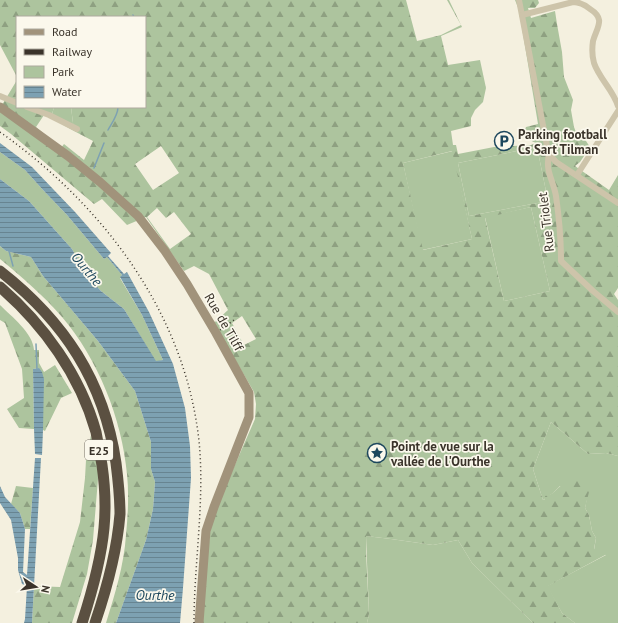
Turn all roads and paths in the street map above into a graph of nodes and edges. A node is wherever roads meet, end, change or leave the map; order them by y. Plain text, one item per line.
1 (519, 0) edge
2 (522, 15) junction
3 (0, 96) edge
4 (16, 103) edge
5 (618, 106) edge
6 (0, 107) edge
7 (29, 108) edge
8 (618, 111) edge
9 (77, 129) dead end
10 (549, 154) junction
11 (577, 175) junction
12 (618, 203) edge
13 (0, 270) edge
14 (0, 287) edge
15 (0, 294) edge
16 (13, 299) junction
17 (618, 312) edge
18 (82, 623) edge
19 (95, 623) edge
20 (199, 623) edge

1 - 2 street, Rue Triolet
2 - 5 street
2 - 10 street, Rue Triolet
3 - 4 street
6 - 20 main road, Rue de Tilff
7 - 9 street
8 - 11 street
10 - 11 street
10 - 17 street, Rue Triolet
11 - 12 street
13 - 19 highway, E25
14 - 16 highway, E25
15 - 16 highway
16 - 18 highway, E25

